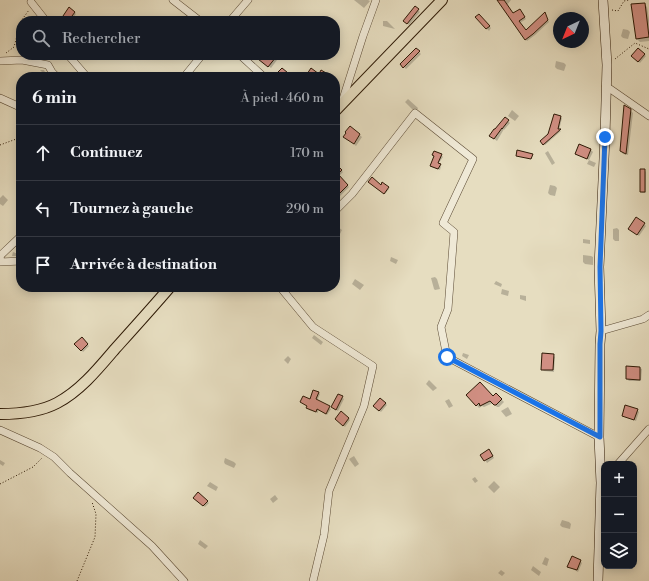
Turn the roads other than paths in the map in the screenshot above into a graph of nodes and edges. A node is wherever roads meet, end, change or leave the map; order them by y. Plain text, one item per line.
1 (172, 0) edge
2 (248, 0) edge
3 (376, 0) edge
4 (442, 0) edge
5 (31, 2) road end
6 (603, 4) edge
7 (42, 16) edge
8 (193, 16) edge
9 (234, 16) edge
10 (22, 60) edge
11 (22, 60) edge
12 (72, 60) edge
13 (198, 60) edge
14 (245, 60) edge
15 (0, 61) edge
16 (52, 72) edge
17 (83, 72) edge
18 (188, 72) edge
19 (259, 72) edge
20 (606, 86) junction
21 (0, 98) edge
22 (340, 102) edge
23 (16, 105) edge
24 (340, 106) edge
25 (649, 116) edge
26 (340, 206) edge
27 (16, 241) edge
28 (0, 258) edge
29 (16, 261) edge
30 (0, 262) edge
31 (166, 292) edge
32 (284, 292) edge
33 (649, 315) edge
34 (601, 331) junction
35 (0, 414) edge
36 (649, 429) edge
37 (0, 430) edge
38 (600, 437) junction
39 (601, 461) edge
40 (621, 461) edge
41 (601, 497) edge
42 (184, 581) edge
43 (313, 581) edge
44 (598, 581) edge

1 - 8 street
2 - 9 street
3 - 22 street
4 - 24 main road
5 - 7 street
6 - 20 main road
10 - 16 street
11 - 15 street
12 - 17 street
13 - 18 street
14 - 19 street
20 - 25 street
20 - 34 main road
21 - 23 street
26 - 38 street
27 - 28 street
29 - 30 street
31 - 35 main road
32 - 43 street
33 - 34 street
34 - 38 main road
36 - 40 street
37 - 42 street
38 - 39 main road
41 - 44 main road

